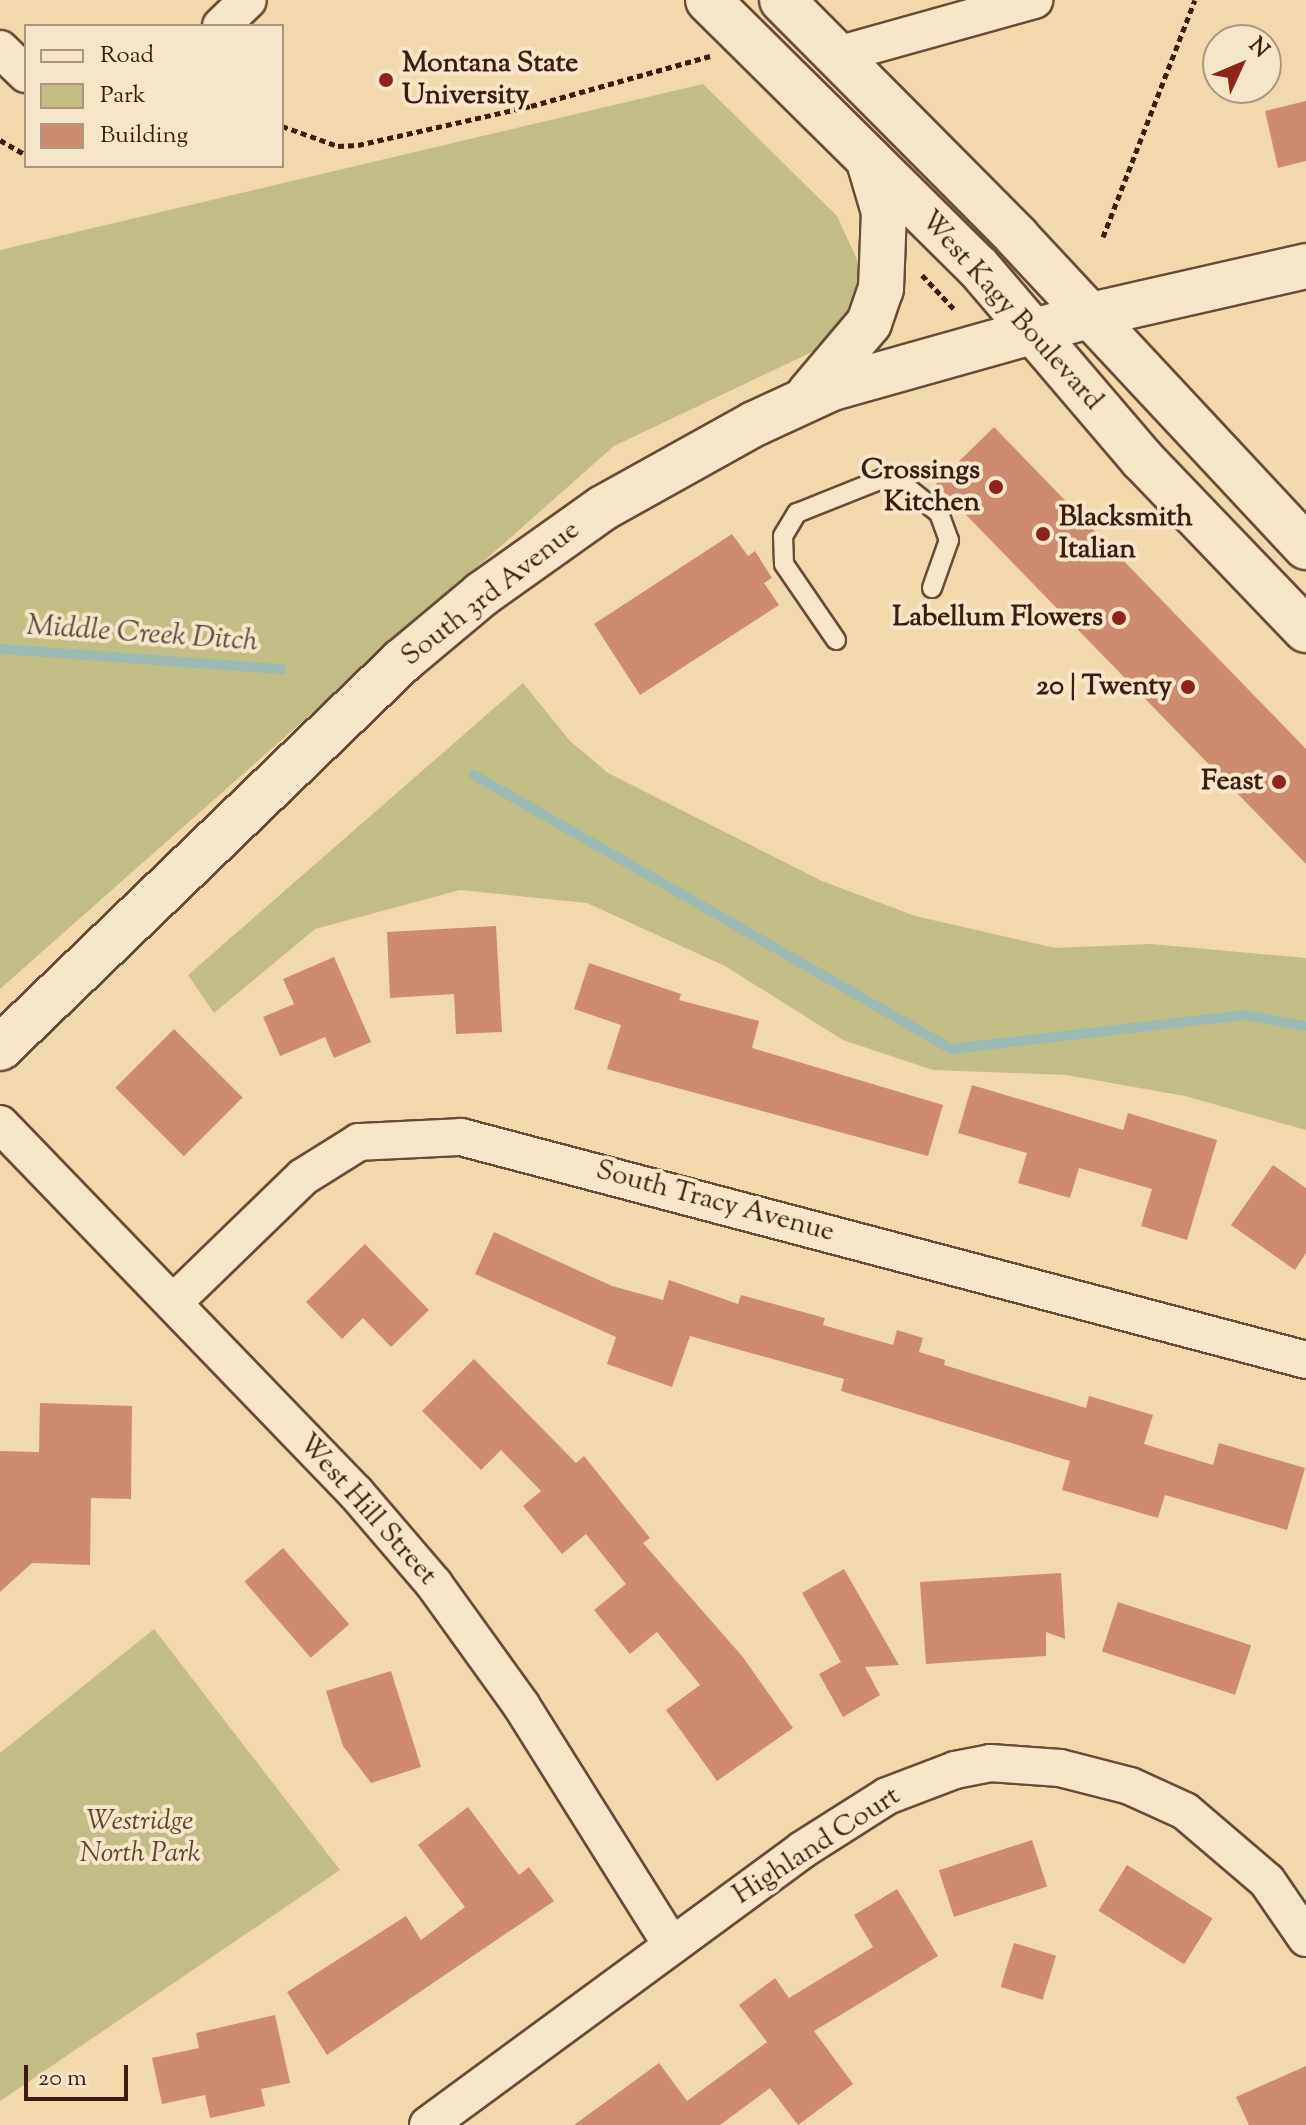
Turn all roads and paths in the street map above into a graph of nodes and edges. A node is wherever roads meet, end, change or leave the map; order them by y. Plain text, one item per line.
1 (248, 0) edge
2 (708, 0) edge
3 (782, 0) edge
4 (1034, 0) edge
5 (1195, 0) edge
6 (223, 24) edge
7 (750, 39) junction
8 (0, 49) edge
9 (837, 55) junction
10 (24, 72) edge
11 (284, 127) edge
12 (0, 140) edge
13 (24, 154) edge
14 (868, 156) junction
15 (1103, 237) dead end
16 (912, 264) dead end
17 (1306, 266) edge
18 (954, 309) dead end
19 (1091, 315) junction
20 (1032, 331) junction
21 (804, 399) junction
22 (1306, 547) edge
23 (932, 588) dead end
24 (1306, 630) edge
25 (836, 640) dead end
26 (0, 1048) edge
27 (0, 1124) edge
28 (173, 1303) junction
29 (1306, 1360) edge
30 (1306, 1938) edge
31 (672, 1946) junction
32 (428, 2125) edge

1 - 6 street
2 - 7 main road, West Kagy Boulevard
3 - 9 main road, West Kagy Boulevard
4 - 9 street
5 - 15 path
7 - 11 path
7 - 14 main road, West Kagy Boulevard
8 - 10 street
9 - 19 main road, West Kagy Boulevard
12 - 13 path
14 - 20 main road, West Kagy Boulevard
14 - 21 main road
16 - 18 path
17 - 19 main road, South 3rd Avenue
19 - 20 main road, South 3rd Avenue
19 - 22 main road, West Kagy Boulevard
20 - 21 main road, South 3rd Avenue
20 - 24 main road, West Kagy Boulevard
21 - 26 main road, South 3rd Avenue
23 - 25 lane
27 - 28 street, West Hill Street
28 - 29 street, South Tracy Avenue
28 - 31 street, West Hill Street
30 - 31 street, Highland Court
31 - 32 street, Highland Court

